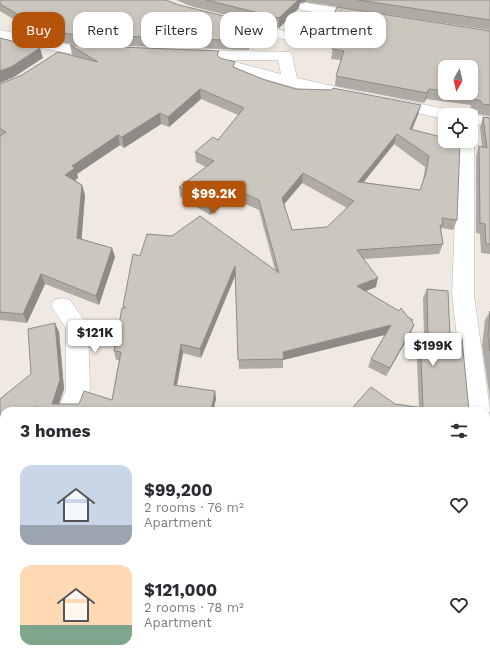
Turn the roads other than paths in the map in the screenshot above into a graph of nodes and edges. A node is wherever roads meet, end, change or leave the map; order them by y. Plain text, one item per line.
1 (216, 18) edge
2 (0, 34) edge
3 (285, 35) edge
4 (288, 48) edge
5 (70, 49) junction
6 (114, 51) edge
7 (286, 55) junction
8 (52, 61) edge
9 (290, 81) junction
10 (438, 112) edge
11 (478, 120) edge
12 (490, 122) edge
13 (466, 148) edge
14 (62, 306) dead end
15 (71, 407) edge
16 (477, 407) edge

1 - 3 street
2 - 5 street
4 - 7 street
5 - 6 street
5 - 8 street
7 - 9 street
7 - 9 street
9 - 10 street
11 - 12 street
13 - 16 street
14 - 15 street

